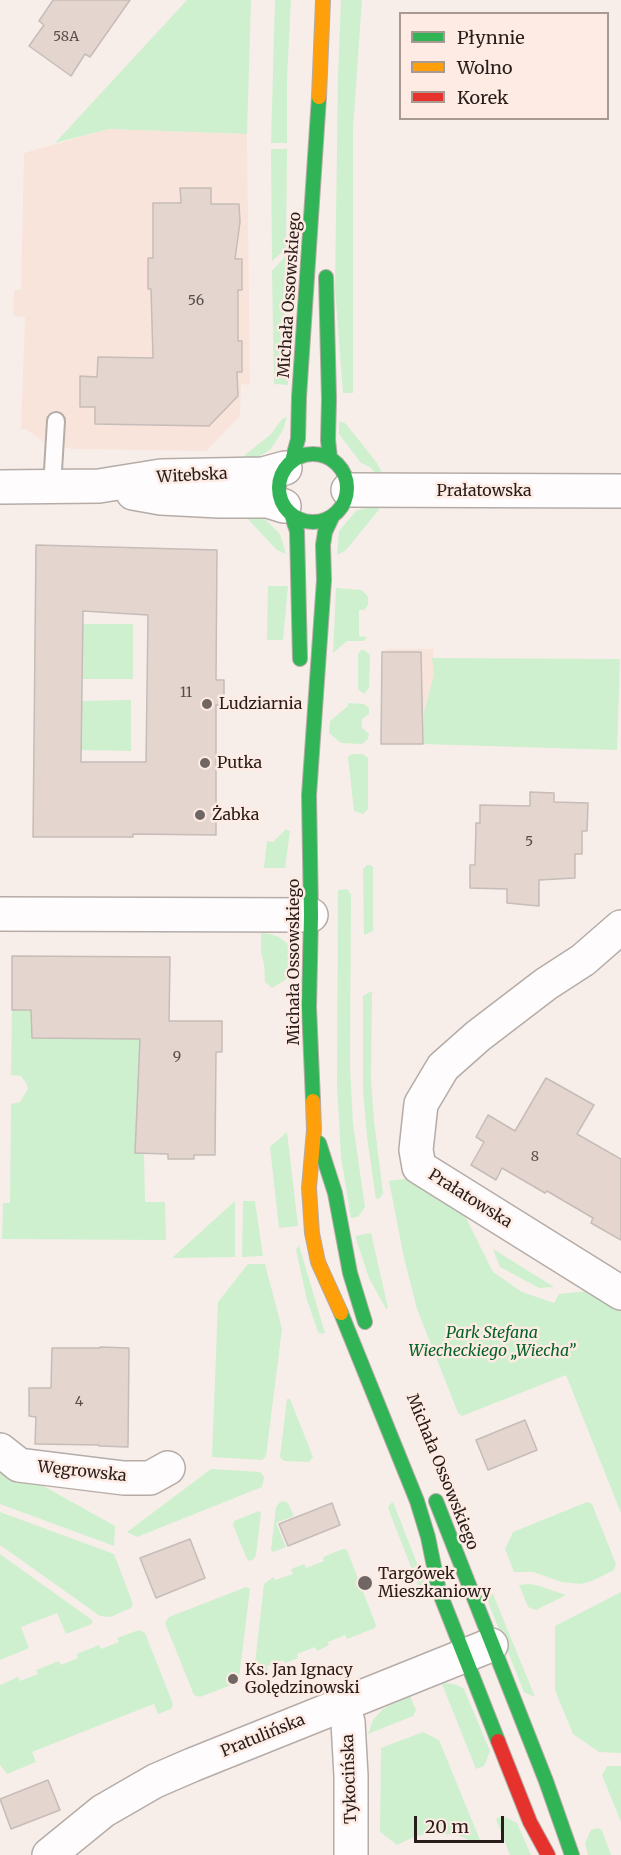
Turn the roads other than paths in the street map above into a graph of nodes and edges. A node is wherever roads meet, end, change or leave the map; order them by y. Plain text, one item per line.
1 (323, 0) edge
2 (318, 131) junction
3 (324, 236) dead end
4 (325, 258) dead end
5 (56, 421) dead end
6 (330, 458) junction
7 (288, 465) junction
8 (99, 486) junction
9 (0, 487) edge
10 (52, 487) junction
11 (621, 491) edge
12 (340, 504) junction
13 (288, 510) junction
14 (300, 672) dead end
15 (301, 718) dead end
16 (309, 795) junction
17 (0, 914) edge
18 (311, 915) junction
19 (621, 927) edge
20 (314, 1130) junction
21 (621, 1293) edge
22 (369, 1330) dead end
23 (0, 1450) edge
24 (168, 1468) dead end
25 (432, 1491) dead end
26 (479, 1650) junction
27 (342, 1705) junction
28 (66, 1849) edge
29 (351, 1855) edge
30 (548, 1855) edge
31 (572, 1855) edge

1 - 2 street, Michała Ossowskiego
2 - 3 street, Michała Ossowskiego
2 - 7 street, Michała Ossowskiego
4 - 6 street, Michała Ossowskiego
5 - 10 lane
6 - 7 street
6 - 12 street
7 - 8 street, Witebska
7 - 13 street
8 - 10 street, Witebska
8 - 13 street, Witebska
9 - 10 street, Witebska
11 - 12 street, Prałatowska
12 - 13 street
12 - 16 street, Michała Ossowskiego
13 - 14 street
15 - 16 street, Michała Ossowskiego
16 - 18 street, Michała Ossowskiego
17 - 18 street
18 - 20 street, Michała Ossowskiego
19 - 21 street, Prałatowska
20 - 22 street, Michała Ossowskiego
20 - 26 street, Michała Ossowskiego
23 - 24 street, Węgrowska
25 - 26 street, Michała Ossowskiego
26 - 27 street, Pratulińska
26 - 30 street, Michała Ossowskiego
26 - 31 street, Michała Ossowskiego
27 - 28 street, Pratulińska
27 - 29 street, Tykocińska

